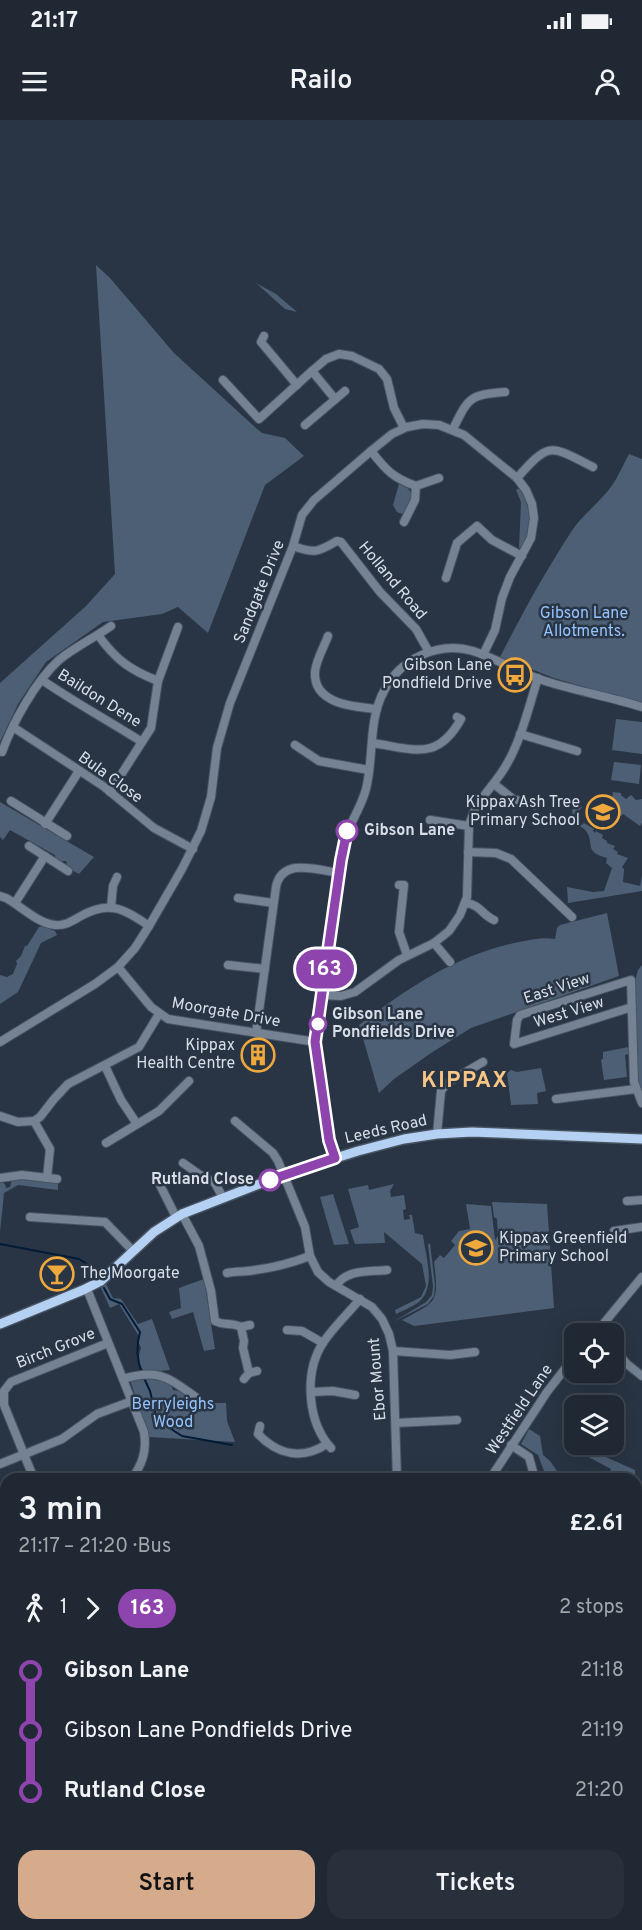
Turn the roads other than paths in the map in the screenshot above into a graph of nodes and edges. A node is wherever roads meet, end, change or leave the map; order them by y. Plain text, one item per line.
1 (260, 340) dead end
2 (312, 371) junction
3 (223, 380) dead end
4 (297, 385) junction
5 (345, 391) dead end
6 (505, 392) dead end
7 (335, 399) junction
8 (305, 425) dead end
9 (404, 428) junction
10 (453, 429) junction
11 (371, 451) junction
12 (592, 467) dead end
13 (439, 478) dead end
14 (517, 478) junction
15 (416, 486) junction
16 (404, 522) dead end
17 (293, 546) junction
18 (522, 556) junction
19 (446, 578) dead end
20 (111, 626) dead end
21 (178, 627) dead end
22 (98, 635) junction
23 (328, 636) dead end
24 (429, 652) junction
25 (483, 655) junction
26 (538, 678) junction
27 (42, 680) junction
28 (158, 681) junction
29 (642, 707) edge
30 (377, 709) junction
31 (458, 717) dead end
32 (13, 727) junction
33 (520, 734) junction
34 (142, 742) junction
35 (372, 743) junction
36 (296, 746) dead end
37 (577, 751) dead end
38 (2, 752) dead end
39 (369, 770) junction
40 (79, 771) junction
41 (494, 784) junction
42 (111, 792) junction
43 (11, 801) dead end
44 (535, 805) dead end
45 (430, 820) dead end
46 (45, 824) junction
47 (469, 826) junction
48 (67, 836) dead end
49 (29, 846) dead end
50 (193, 849) junction
51 (468, 852) junction
52 (45, 856) junction
53 (68, 871) dead end
54 (339, 873) junction
55 (117, 877) dead end
56 (399, 885) dead end
57 (0, 896) edge
58 (238, 898) dead end
59 (15, 903) junction
60 (273, 903) junction
61 (466, 903) junction
62 (111, 907) junction
63 (572, 917) dead end
64 (494, 920) dead end
65 (149, 926) junction
66 (434, 943) junction
67 (407, 955) junction
68 (450, 962) dead end
69 (228, 965) dead end
70 (118, 967) junction
71 (265, 969) junction
72 (322, 995) junction
73 (632, 1007) junction
74 (159, 1014) junction
75 (256, 1033) junction
76 (0, 1042) edge
77 (315, 1042) junction
78 (514, 1044) joint
79 (483, 1062) dead end
80 (105, 1066) junction
81 (189, 1081) dead end
82 (636, 1089) junction
83 (556, 1099) dead end
84 (642, 1103) edge
85 (0, 1116) edge
86 (34, 1121) junction
87 (235, 1121) dead end
88 (137, 1124) junction
89 (436, 1134) junction
90 (642, 1139) edge
91 (106, 1143) dead end
92 (335, 1158) junction
93 (189, 1164) dead end
94 (285, 1174) junction
95 (0, 1178) edge
96 (47, 1178) junction
97 (57, 1179) dead end
98 (159, 1185) dead end
99 (223, 1198) junction
100 (642, 1200) edge
101 (627, 1201) dead end
102 (179, 1216) junction
103 (30, 1217) dead end
104 (642, 1227) edge
105 (614, 1231) dead end
106 (133, 1251) junction
107 (310, 1256) junction
108 (387, 1270) dead end
109 (227, 1273) dead end
110 (642, 1278) edge
111 (336, 1286) junction
112 (87, 1288) junction
113 (360, 1299) junction
114 (608, 1323) edge
115 (0, 1324) edge
116 (250, 1324) dead end
117 (241, 1327) junction
118 (287, 1329) dead end
119 (108, 1343) junction
120 (323, 1343) junction
121 (393, 1351) junction
122 (475, 1352) dead end
123 (624, 1361) edge
124 (564, 1370) edge
125 (250, 1374) dead end
126 (642, 1376) edge
127 (123, 1379) junction
128 (312, 1392) junction
129 (355, 1395) dead end
130 (197, 1398) dead end
131 (132, 1401) junction
132 (457, 1420) dead end
133 (396, 1423) junction
134 (260, 1426) dead end
135 (511, 1445) junction
136 (23, 1454) junction
137 (0, 1464) edge
138 (31, 1473) edge
139 (134, 1473) edge
140 (397, 1473) edge
141 (494, 1473) edge
142 (533, 1473) edge

1 - 4 street
2 - 4 street
2 - 7 street
2 - 9 street
3 - 4 street
5 - 7 street
6 - 10 street
7 - 8 street
9 - 10 street, Sandgate Drive
9 - 11 street, Sandgate Drive
10 - 14 street, Sandgate Drive
11 - 15 street
11 - 17 street, Sandgate Drive
12 - 14 street
13 - 15 street
14 - 18 street, Sandgate Drive
15 - 16 street
17 - 24 street, Holland Road
17 - 50 street, Sandgate Drive
18 - 19 street
18 - 25 street, Sandgate Drive
20 - 22 street
21 - 28 street
22 - 27 street
22 - 28 street
23 - 30 street
24 - 25 street
24 - 30 street
25 - 26 street
26 - 29 street
26 - 33 street
27 - 32 street
27 - 34 street, Baildon Dene
28 - 34 street
30 - 35 street
31 - 35 street
32 - 38 street
32 - 40 street, Bula Close
33 - 37 street
33 - 41 street
34 - 42 street
35 - 39 street
36 - 39 street
39 - 54 street
40 - 42 street, Bula Close
40 - 46 street
41 - 44 street
41 - 47 street
42 - 50 street, Bula Close
43 - 46 street
45 - 47 street
46 - 48 street
47 - 51 street
49 - 52 street
50 - 65 street, Sandgate Drive
51 - 61 street
51 - 63 street
52 - 53 street
52 - 59 street
54 - 60 street
54 - 72 street
55 - 62 street
56 - 67 street
57 - 59 street
58 - 60 street
59 - 62 street
60 - 71 street
61 - 64 street
61 - 66 street
62 - 65 street
65 - 70 street, Sandgate Drive
66 - 67 street
66 - 68 street
67 - 72 street
69 - 71 street
70 - 74 street, Moorgate Drive
70 - 76 street, Sandgate Drive
71 - 75 street
72 - 77 street
73 - 78 street, West View
73 - 78 street, East View
73 - 82 street
74 - 75 street, Moorgate Drive
74 - 80 street
75 - 77 street, Moorgate Drive
77 - 92 street
79 - 89 street
80 - 86 street
80 - 88 street
81 - 88 street
82 - 83 street
82 - 84 street
85 - 86 street
86 - 96 street
87 - 94 street
88 - 91 street
89 - 90 main road, Leeds Road
89 - 92 main road, Leeds Road
92 - 94 main road, Leeds Road
93 - 99 street
94 - 99 main road, Leeds Road
94 - 107 street, Ebor Mount
95 - 96 street
96 - 97 street
98 - 102 street
99 - 102 main road, Leeds Road
100 - 101 street
102 - 106 main road, Leeds Road
102 - 117 street
103 - 106 street
104 - 105 street
106 - 112 main road, Leeds Road
107 - 109 street
107 - 111 street, Ebor Mount
108 - 111 street
110 - 114 street
111 - 113 street, Ebor Mount
112 - 115 main road, Leeds Road
112 - 119 street
113 - 120 street
113 - 121 street, Ebor Mount
116 - 117 street
117 - 125 street
118 - 120 street
119 - 127 street
119 - 136 street, Birch Grove
120 - 128 street
121 - 122 street
121 - 133 street, Ebor Mount
123 - 126 street
124 - 135 street, Westfield Lane
127 - 130 street
127 - 131 street
128 - 129 street
128 - 134 street
131 - 136 street
131 - 139 street
132 - 133 street
133 - 140 street, Ebor Mount
135 - 141 street, Westfield Lane
135 - 142 street
136 - 137 street
136 - 138 street, Birch Grove

